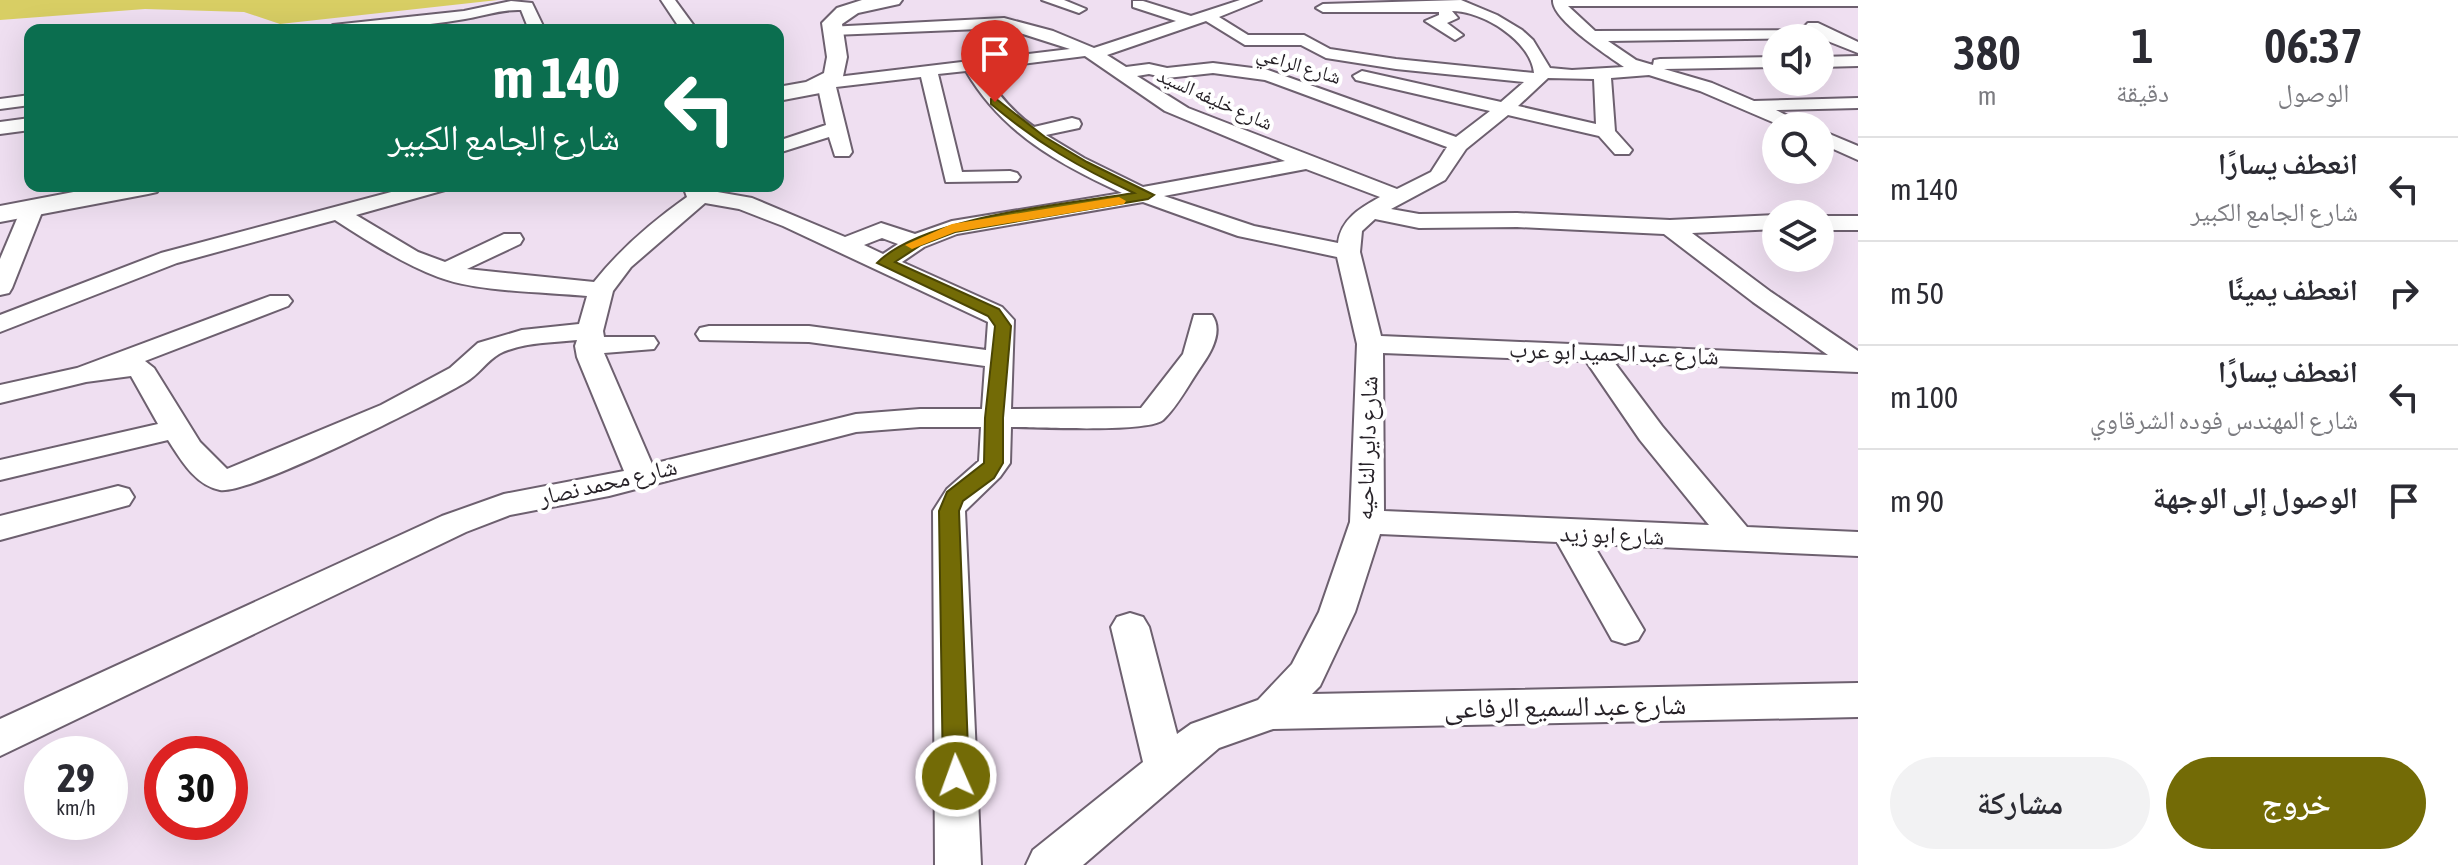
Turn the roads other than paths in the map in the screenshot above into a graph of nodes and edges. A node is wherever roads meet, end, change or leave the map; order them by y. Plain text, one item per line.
1 (668, 0) edge
2 (893, 0) edge
3 (1049, 0) edge
4 (1254, 0) edge
5 (1561, 1) edge
6 (1831, 1) edge
7 (1765, 2) edge
8 (1858, 2) edge
9 (1144, 5) edge
10 (1450, 5) edge
11 (1323, 8) dead end
12 (1079, 9) dead end
13 (1205, 13) edge
14 (1803, 21) junction
15 (1844, 21) dead end
16 (467, 22) edge
17 (434, 24) edge
18 (534, 24) edge
19 (685, 24) edge
20 (1809, 24) edge
21 (1175, 28) junction
22 (833, 30) junction
23 (1455, 35) dead end
24 (1762, 35) edge
25 (1591, 36) junction
26 (1834, 36) edge
27 (1091, 47) junction
28 (1858, 48) edge
29 (1858, 61) edge
30 (1834, 62) edge
31 (1762, 63) edge
32 (972, 67) junction
33 (1637, 67) junction
34 (929, 72) junction
35 (1121, 73) junction
36 (1602, 73) junction
37 (1360, 75) dead end
38 (1541, 75) junction
39 (826, 83) junction
40 (784, 93) edge
41 (24, 101) edge
42 (1858, 103) edge
43 (0, 104) edge
44 (1753, 105) junction
45 (1502, 110) junction
46 (1768, 112) edge
47 (1072, 124) dead end
48 (24, 125) edge
49 (0, 128) edge
50 (837, 128) junction
51 (1606, 132) junction
52 (1031, 133) junction
53 (1834, 143) edge
54 (784, 145) edge
55 (1459, 145) junction
56 (1622, 150) dead end
57 (842, 152) dead end
58 (1858, 154) edge
59 (1310, 162) junction
60 (1010, 177) dead end
61 (115, 192) edge
62 (417, 192) edge
63 (696, 192) edge
64 (703, 192) edge
65 (1146, 194) junction
66 (1397, 196) junction
67 (33, 207) junction
68 (1370, 211) junction
69 (0, 214) edge
70 (340, 214) junction
71 (1762, 223) edge
72 (1834, 223) edge
73 (1858, 223) edge
74 (1670, 227) junction
75 (512, 239) dead end
76 (916, 242) junction
77 (845, 245) junction
78 (1348, 252) junction
79 (885, 263) junction
80 (444, 271) junction
81 (0, 288) edge
82 (601, 290) junction
83 (279, 301) dead end
84 (1203, 320) dead end
85 (0, 324) edge
86 (709, 334) dead end
87 (589, 338) junction
88 (645, 343) dead end
89 (1370, 344) junction
90 (1593, 352) junction
91 (1000, 360) junction
92 (1858, 364) edge
93 (86, 374) junction
94 (0, 394) edge
95 (994, 418) junction
96 (177, 429) junction
97 (0, 470) edge
98 (641, 475) junction
99 (118, 497) dead end
100 (1367, 522) junction
101 (0, 528) edge
102 (1569, 533) junction
103 (1739, 540) junction
104 (1858, 544) edge
105 (1130, 627) dead end
106 (1625, 630) dead end
107 (1858, 700) edge
108 (1272, 712) junction
109 (0, 738) edge
110 (1165, 768) junction
111 (958, 865) edge
112 (1049, 865) edge

1 - 19 street
2 - 22 street
3 - 12 street
4 - 13 street
5 - 7 street
5 - 25 street
6 - 7 street
6 - 8 street
7 - 14 street
9 - 13 street
9 - 21 street
10 - 11 street
10 - 23 street
10 - 38 street
13 - 21 street
13 - 38 street
14 - 15 street
14 - 20 street
16 - 17 street
16 - 18 street
21 - 27 street
22 - 27 street, شارع خليفه السيد
22 - 39 street
24 - 25 street
25 - 33 street
26 - 28 street
27 - 32 street
27 - 35 street, شارع خليفه السيد
29 - 30 street
31 - 33 street
32 - 34 street
32 - 52 street
33 - 36 street
33 - 44 street
34 - 39 street
34 - 60 street
35 - 55 street, شارع الراعي
35 - 59 street, شارع خليفه السيد
36 - 38 street
36 - 51 street
37 - 45 street
38 - 45 street
39 - 40 street
39 - 50 street
41 - 43 street
42 - 44 street
44 - 46 street
45 - 51 street
45 - 55 street
47 - 52 street
48 - 49 street
50 - 54 street
50 - 57 street
51 - 56 street
52 - 65 street
53 - 58 street
55 - 66 street
59 - 65 street
59 - 66 street, شارع خليفه السيد
61 - 67 street
62 - 70 street
63 - 82 street
64 - 77 street
65 - 76 street
65 - 78 street
66 - 68 street
67 - 69 street
67 - 81 street
68 - 74 street
68 - 78 street
70 - 80 street
70 - 85 street
71 - 74 street
72 - 73 street
74 - 92 street
75 - 80 street
76 - 77 street
76 - 79 street
77 - 79 street
78 - 89 street, شارع داير الناحيه
79 - 91 street
80 - 82 street
82 - 87 street
83 - 93 street
84 - 95 street, شارع محمد نصار
86 - 91 street
87 - 88 street
87 - 96 street
87 - 98 street
89 - 90 street, شارع عبد الحميد ابو عرب
89 - 100 street, شارع داير الناحيه
90 - 92 street, شارع عبد الحميد ابو عرب
90 - 103 street
91 - 95 street
93 - 94 street
93 - 96 street
95 - 98 street, شارع محمد نصار
95 - 111 street
96 - 97 street
98 - 109 street, شارع محمد نصار
99 - 101 street
100 - 102 street, شارع ابو زيد
100 - 108 street, شارع داير الناحيه
102 - 103 street, شارع ابو زيد
102 - 106 street
103 - 104 street, شارع ابو زيد
105 - 110 street
107 - 108 street, شارع عبد السميع الرفاعى
108 - 110 street, شارع داير الناحيه
110 - 112 street, شارع داير الناحيه

